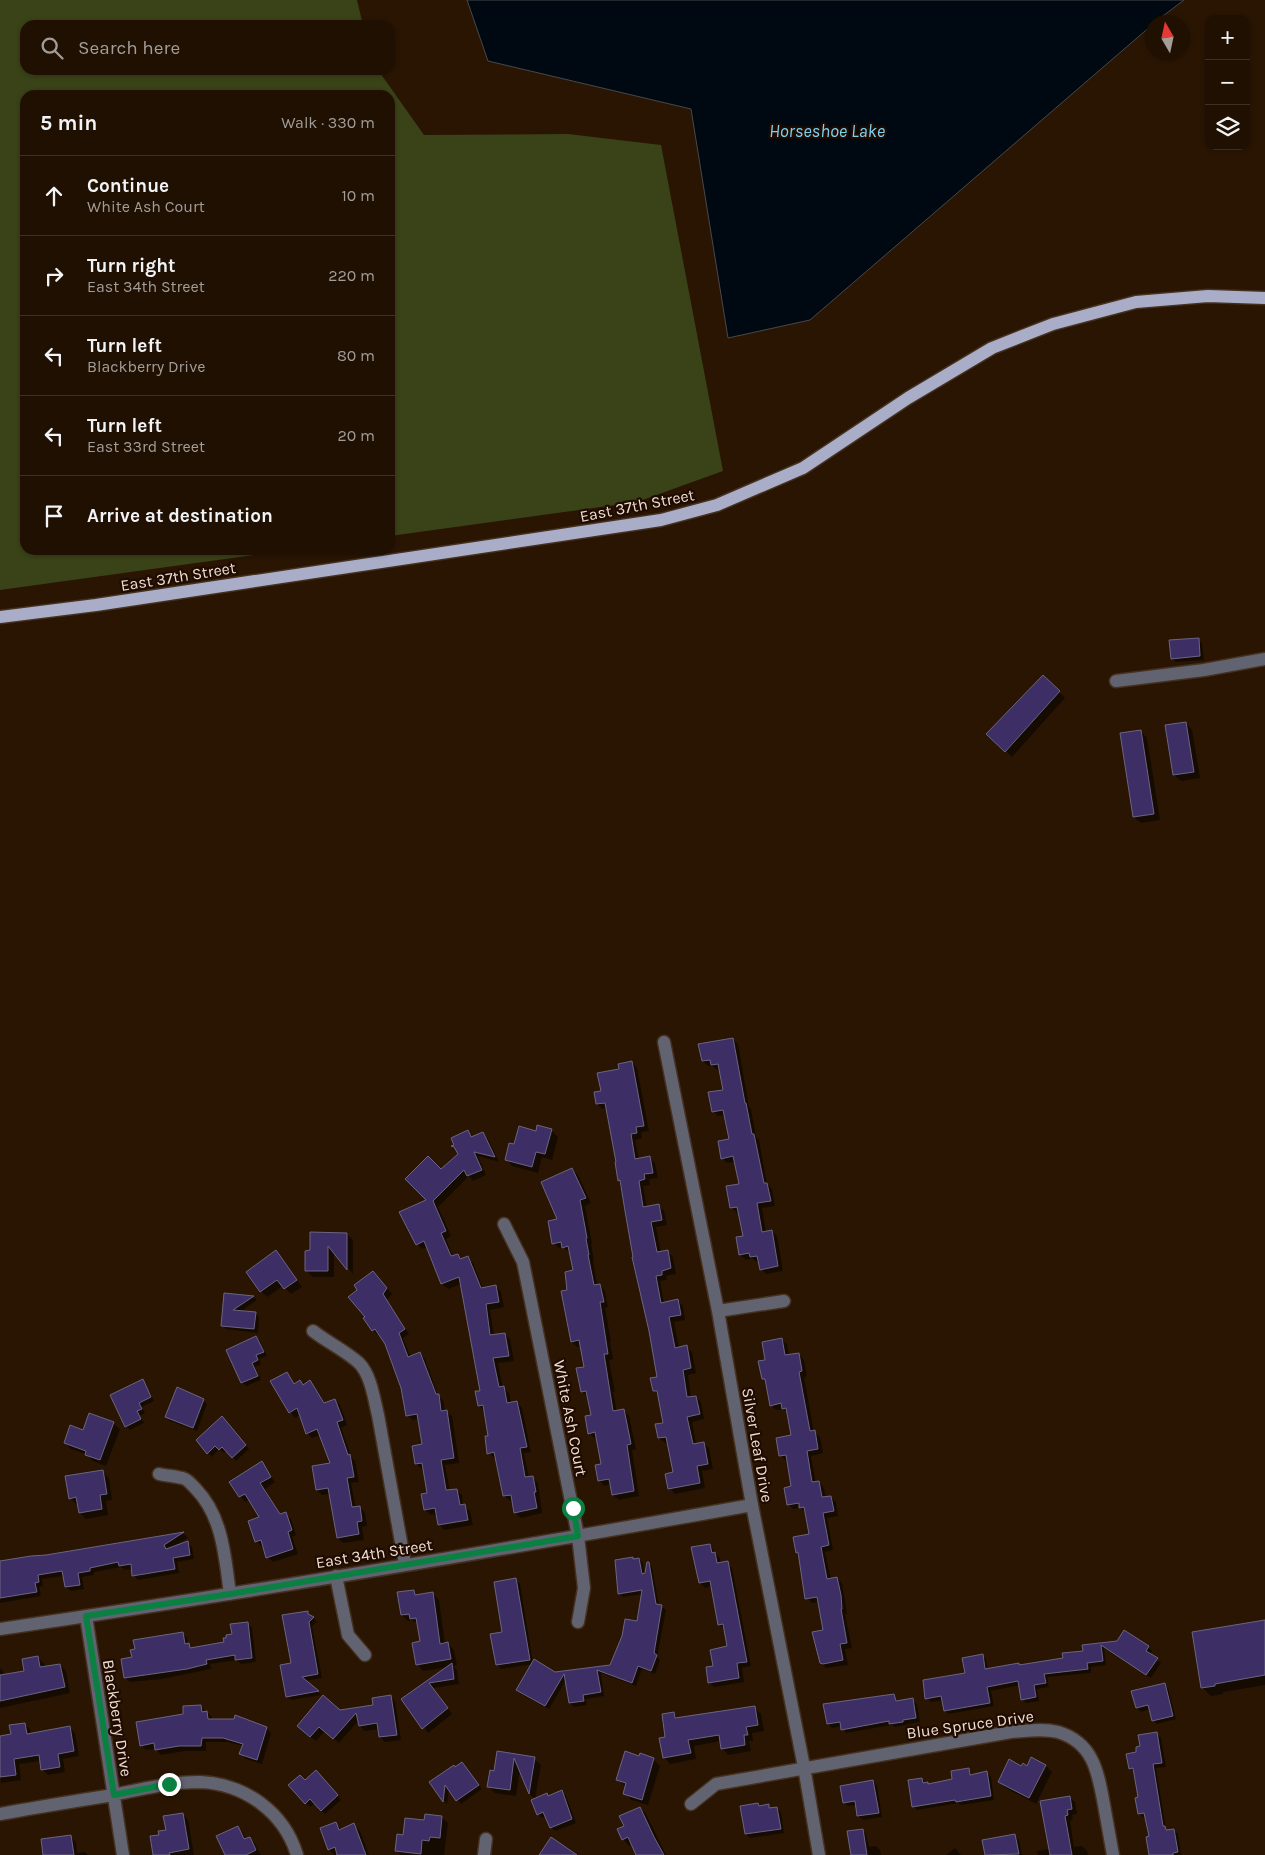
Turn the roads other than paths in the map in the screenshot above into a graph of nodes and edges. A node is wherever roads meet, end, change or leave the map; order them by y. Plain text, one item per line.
1 (1265, 298) edge
2 (0, 618) edge
3 (1265, 659) edge
4 (1116, 681) dead end
5 (664, 1042) dead end
6 (504, 1224) dead end
7 (784, 1301) dead end
8 (718, 1311) junction
9 (313, 1331) dead end
10 (158, 1474) dead end
11 (752, 1504) junction
12 (578, 1536) junction
13 (405, 1564) junction
14 (336, 1576) junction
15 (230, 1594) junction
16 (86, 1616) junction
17 (578, 1622) dead end
18 (0, 1629) edge
19 (365, 1655) dead end
20 (804, 1767) junction
21 (114, 1795) junction
22 (690, 1804) dead end
23 (0, 1814) edge
24 (486, 1839) dead end
25 (123, 1855) edge
26 (297, 1855) edge
27 (484, 1855) edge
28 (819, 1855) edge
29 (1114, 1855) edge

1 - 2 main road, East 37th Street
3 - 4 street
5 - 8 street, Silver Leaf Drive
6 - 12 street, White Ash Court
7 - 8 street
8 - 11 street, Silver Leaf Drive
9 - 13 street
10 - 15 street
11 - 12 street, East 34th Street
11 - 20 street, Silver Leaf Drive
12 - 13 street, East 34th Street
12 - 17 street, White Ash Court
13 - 14 street, East 34th Street
14 - 15 street, East 34th Street
14 - 19 street
15 - 16 street, East 34th Street
16 - 18 street, East 34th Street
16 - 21 street, Blackberry Drive
20 - 22 street, Blue Spruce Drive
20 - 28 street, Silver Leaf Drive
20 - 29 street, Blue Spruce Drive
21 - 23 street
21 - 25 street, Blackberry Drive
21 - 26 street
24 - 27 street

